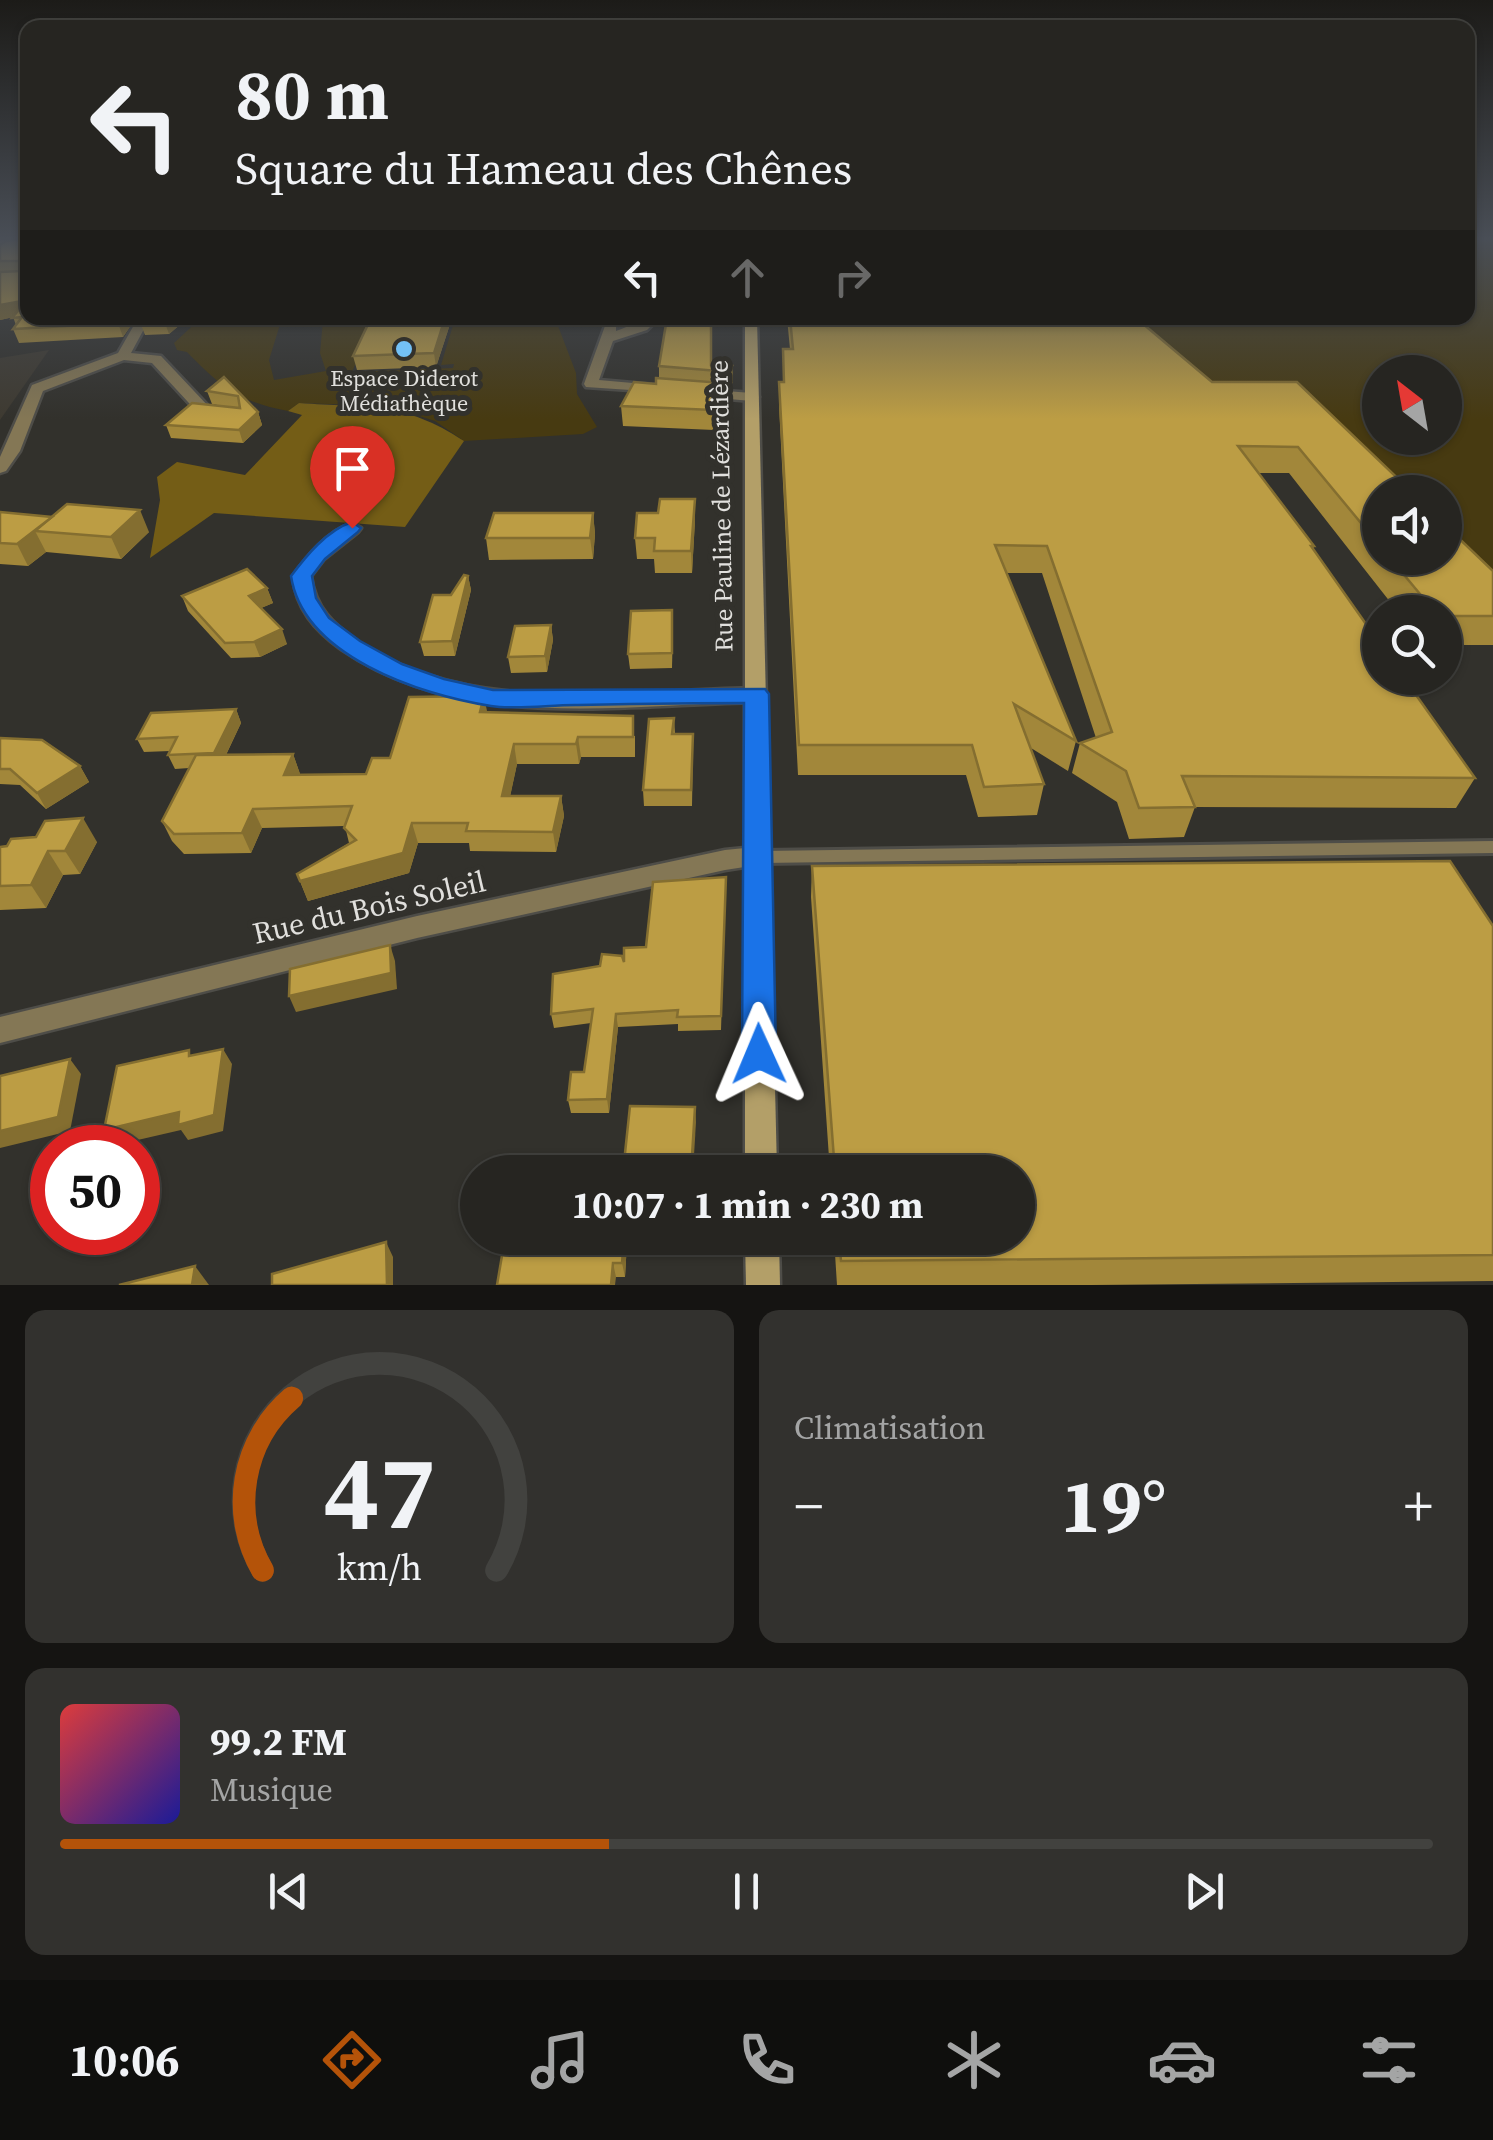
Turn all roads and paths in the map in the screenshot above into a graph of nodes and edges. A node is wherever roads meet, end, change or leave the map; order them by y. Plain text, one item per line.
1 (140, 325) edge
2 (612, 325) edge
3 (644, 325) edge
4 (751, 325) edge
5 (608, 338) junction
6 (123, 356) junction
7 (752, 397) junction
8 (236, 416) edge
9 (0, 468) edge
10 (352, 528) dead end
11 (756, 694) junction
12 (1493, 848) edge
13 (755, 858) junction
14 (0, 1030) edge
15 (761, 1155) edge
16 (762, 1255) edge
17 (763, 1285) edge

1 - 6 street
2 - 5 street
3 - 5 street
4 - 7 main road, Rue Pauline de Lézardière
5 - 7 street
6 - 8 street
6 - 9 street
7 - 11 main road, Rue Pauline de Lézardière
10 - 11 street
11 - 13 main road, Rue Pauline de Lézardière
12 - 13 lane
13 - 14 street, Rue du Bois Soleil
13 - 15 main road, Rue Pauline de Lézardière
16 - 17 main road

